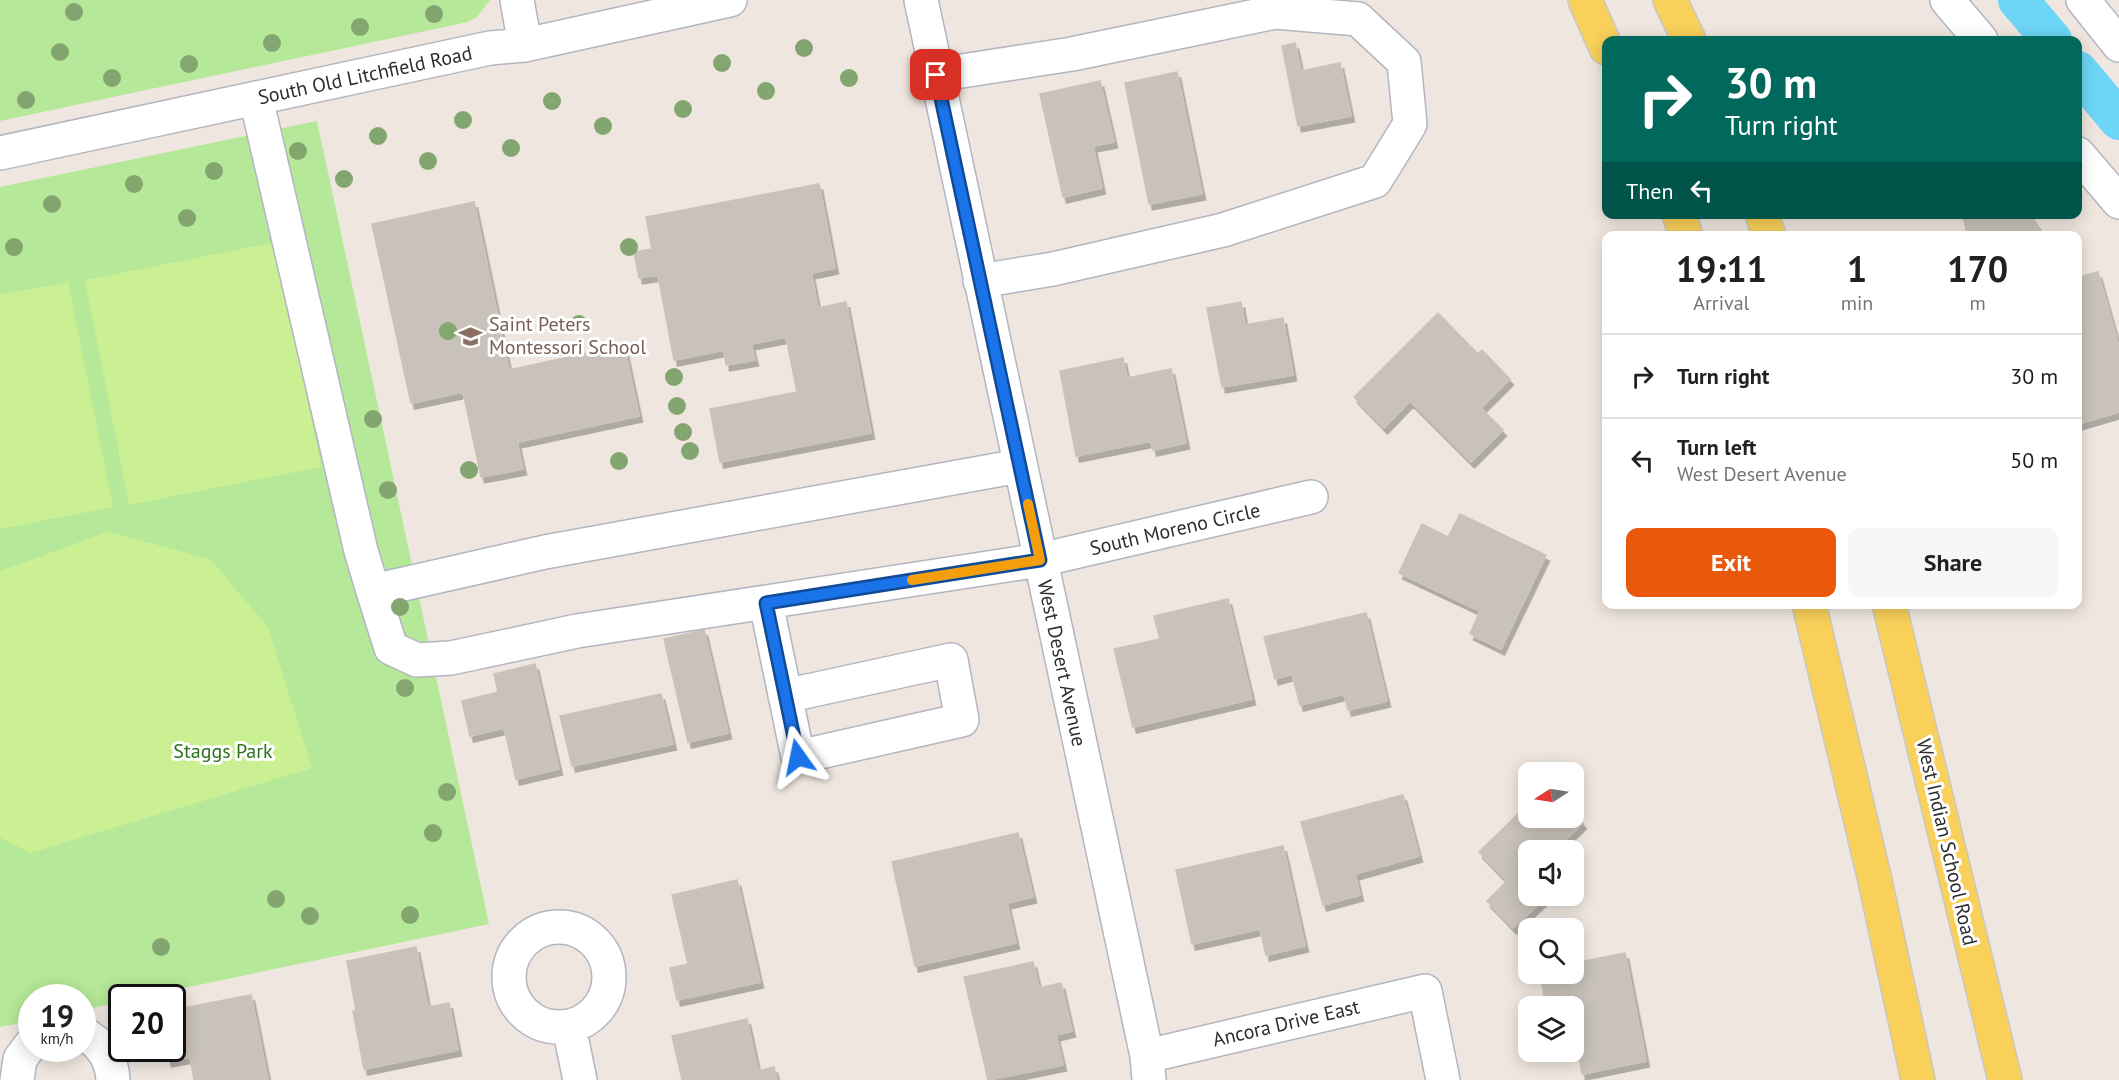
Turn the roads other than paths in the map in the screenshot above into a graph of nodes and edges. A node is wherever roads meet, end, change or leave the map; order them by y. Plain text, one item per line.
1 (517, 0) edge
2 (730, 0) edge
3 (921, 0) edge
4 (1585, 0) edge
5 (1670, 0) edge
6 (1947, 0) edge
7 (2083, 0) edge
8 (1687, 36) edge
9 (1978, 36) edge
10 (1602, 39) edge
11 (525, 45) junction
12 (2119, 45) edge
13 (936, 75) junction
14 (256, 98) junction
15 (0, 153) edge
16 (2082, 159) edge
17 (2119, 202) edge
18 (980, 281) junction
19 (1019, 466) junction
20 (1311, 497) dead end
21 (1040, 560) junction
22 (374, 591) junction
23 (766, 603) junction
24 (1810, 609) edge
25 (1890, 609) edge
26 (785, 696) junction
27 (569, 1027) dead end
28 (96, 1041) edge
29 (20, 1062) edge
30 (1148, 1068) edge
31 (17, 1080) edge
32 (113, 1080) edge
33 (580, 1080) edge
34 (1443, 1080) edge
35 (1918, 1080) edge
36 (2005, 1080) edge

1 - 11 street
2 - 11 street, South Old Litchfield Road
3 - 13 street, West Desert Avenue
4 - 10 main road
5 - 8 main road
6 - 9 street
7 - 12 street
11 - 14 street, South Old Litchfield Road
13 - 18 street, West Desert Avenue
13 - 18 street
14 - 15 street, South Old Litchfield Road
14 - 22 street, South Moreno Circle
16 - 17 street
18 - 19 street, West Desert Avenue
19 - 21 street, West Desert Avenue
19 - 22 street
20 - 21 street, South Moreno Circle
21 - 23 street, South Moreno Circle
21 - 30 street, West Desert Avenue
22 - 23 street, South Moreno Circle
23 - 26 street
24 - 35 main road
25 - 36 main road, West Indian School Road
26 - 26 street
27 - 33 street
28 - 32 street
29 - 31 street
30 - 34 street, Ancora Drive East

